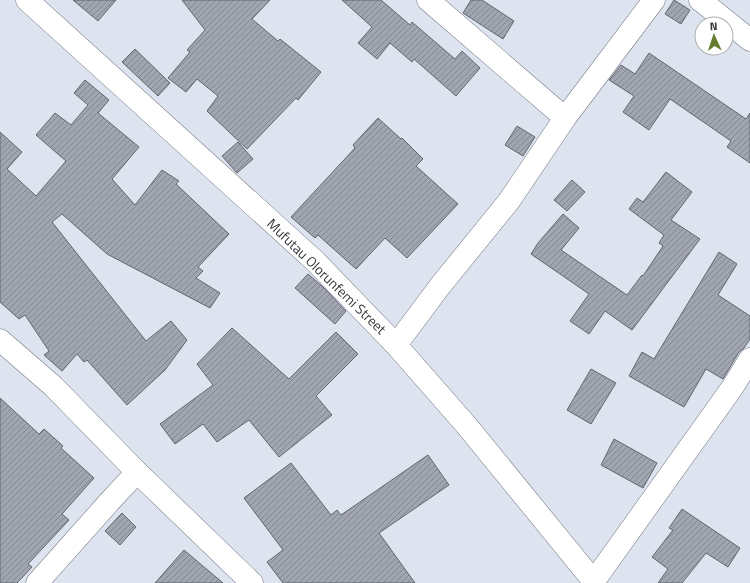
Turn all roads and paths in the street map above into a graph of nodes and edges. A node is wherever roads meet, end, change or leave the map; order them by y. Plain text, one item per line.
1 (27, 0) edge
2 (428, 0) edge
3 (654, 0) edge
4 (700, 0) edge
5 (750, 40) edge
6 (565, 118) junction
7 (0, 340) edge
8 (396, 345) junction
9 (750, 359) edge
10 (137, 472) junction
11 (594, 582) edge
12 (37, 583) edge
13 (252, 583) edge

1 - 8 street, Mufutau Olorunfemi Street
2 - 6 street
3 - 6 street
4 - 5 street
6 - 8 street
7 - 10 street
8 - 11 street, Mufutau Olorunfemi Street
9 - 11 street
10 - 12 street
10 - 13 street

